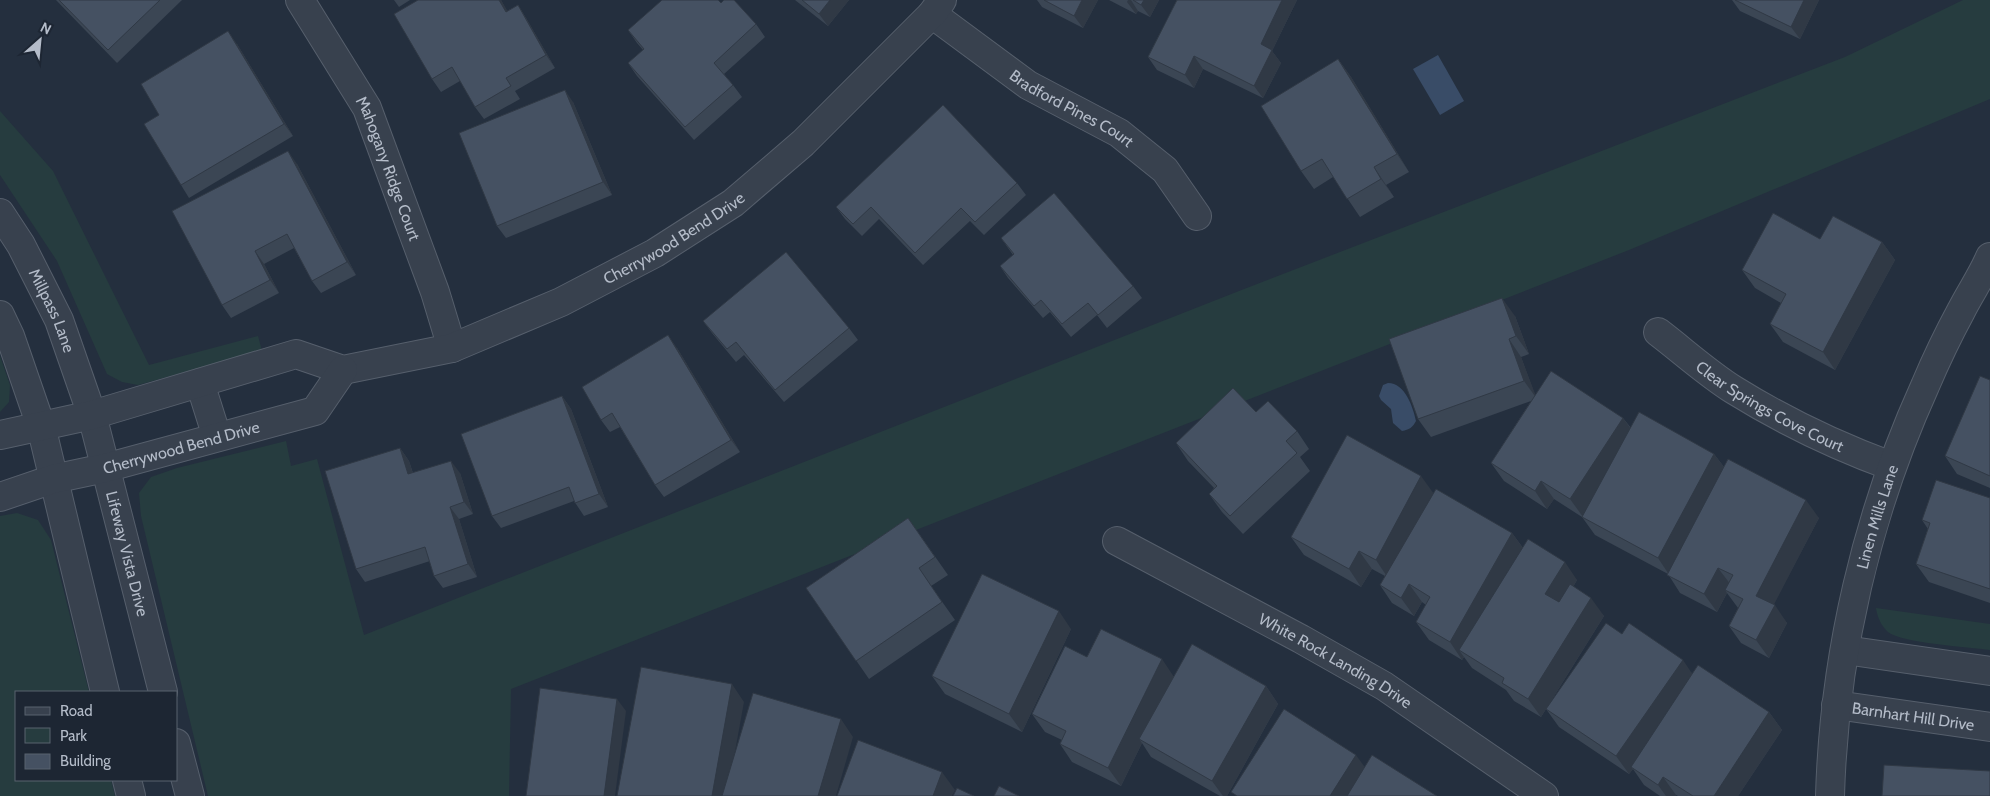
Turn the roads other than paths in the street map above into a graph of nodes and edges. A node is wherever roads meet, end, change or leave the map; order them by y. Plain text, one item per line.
1 (300, 0) edge
2 (937, 7) edge
3 (0, 213) edge
4 (1197, 216) dead end
5 (1990, 257) edge
6 (0, 315) edge
7 (1658, 332) dead end
8 (452, 348) junction
9 (343, 370) junction
10 (200, 383) junction
11 (92, 415) junction
12 (41, 426) junction
13 (0, 435) edge
14 (218, 437) junction
15 (1891, 466) junction
16 (105, 468) junction
17 (53, 480) junction
18 (0, 496) edge
19 (1116, 541) dead end
20 (1845, 650) junction
21 (1990, 671) edge
22 (105, 691) edge
23 (163, 691) edge
24 (1836, 705) junction
25 (1990, 727) edge
26 (178, 751) edge
27 (127, 781) edge
28 (131, 796) edge
29 (190, 796) edge
30 (1544, 796) edge
31 (1830, 796) edge

1 - 8 street, Mahogany Ridge Court
2 - 4 street, Bradford Pines Court
2 - 8 street, Cherrywood Bend Drive
3 - 11 street, Millpass Lane
5 - 15 street, Linen Mills Lane
6 - 12 street
7 - 15 street, Clear Springs Cove Court
8 - 9 street, Cherrywood Bend Drive
9 - 10 street
9 - 14 street, Cherrywood Bend Drive
10 - 11 street
10 - 14 street
11 - 12 street
11 - 16 street, Lifeway Vista Drive
12 - 13 street
12 - 17 street
14 - 16 street, Cherrywood Bend Drive
15 - 20 street, Linen Mills Lane
16 - 17 street, Cherrywood Bend Drive
16 - 23 street, Lifeway Vista Drive
17 - 18 street, Cherrywood Bend Drive
17 - 22 street
19 - 30 street, White Rock Landing Drive
20 - 21 street
20 - 24 street, Linen Mills Lane
24 - 25 street, Barnhart Hill Drive
24 - 31 street, Linen Mills Lane
26 - 29 street
27 - 28 street

